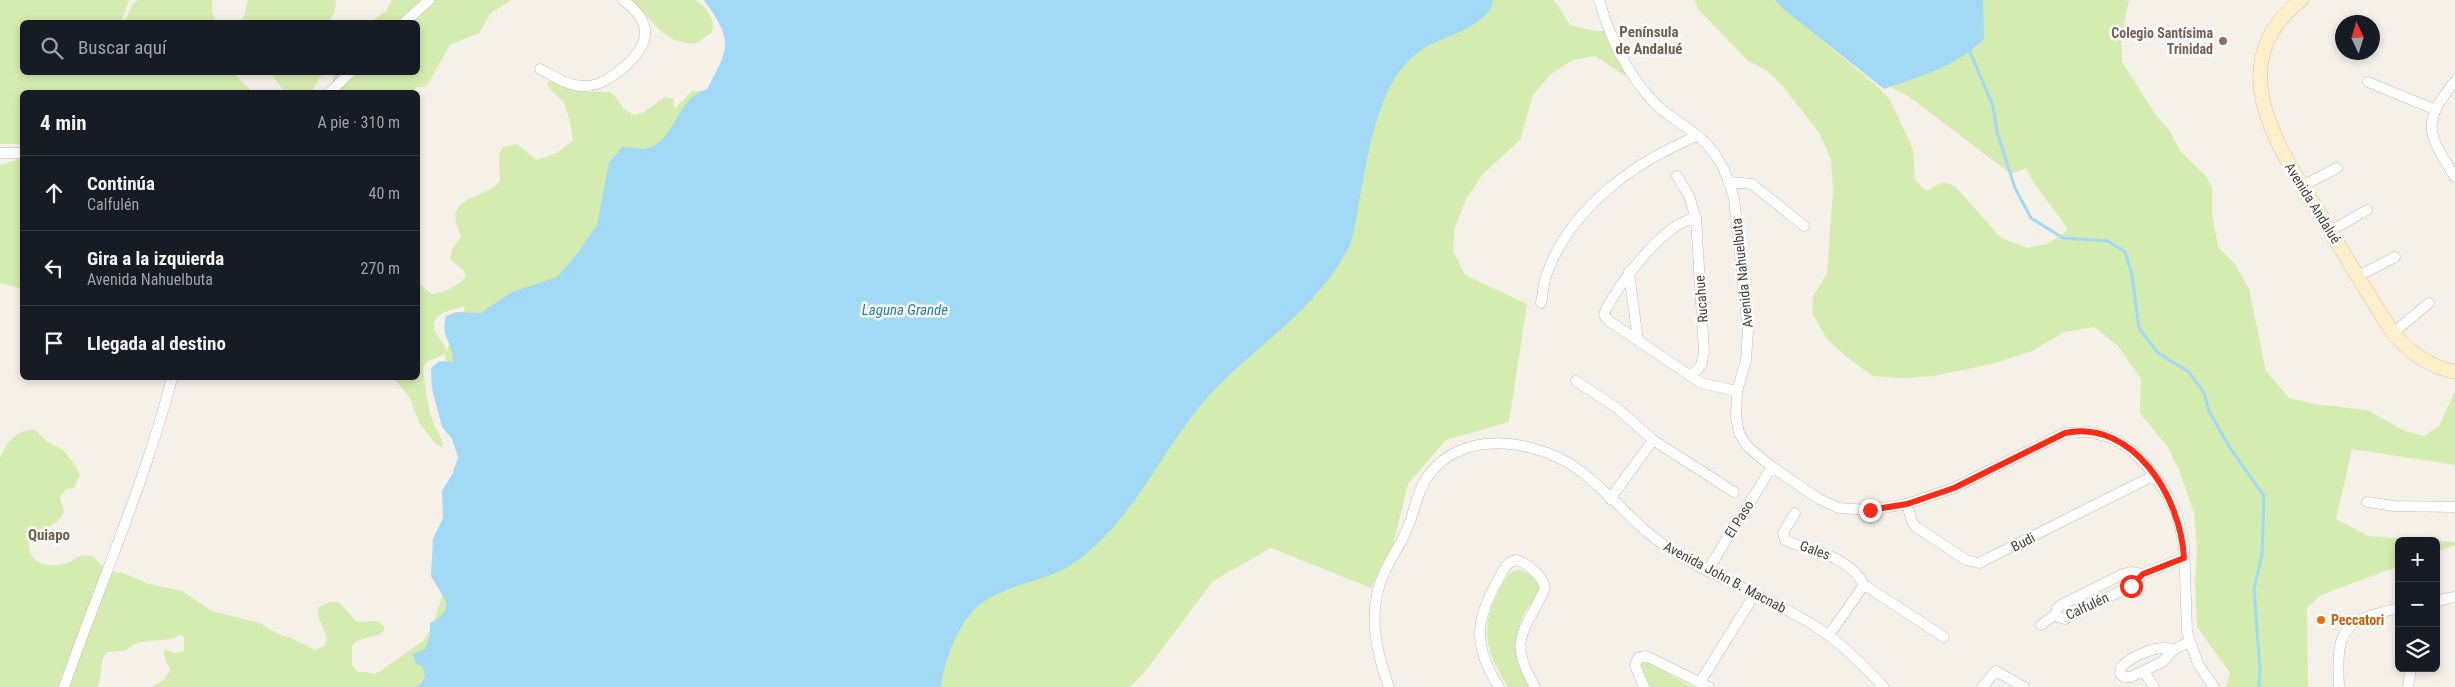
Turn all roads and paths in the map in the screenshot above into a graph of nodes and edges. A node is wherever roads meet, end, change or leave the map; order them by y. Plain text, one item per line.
1 (429, 0) edge
2 (623, 0) edge
3 (1599, 0) edge
4 (2301, 0) edge
5 (407, 20) edge
6 (540, 69) dead end
7 (348, 75) edge
8 (2455, 81) edge
9 (2368, 82) dead end
10 (332, 90) edge
11 (2436, 110) junction
12 (1698, 136) junction
13 (0, 153) edge
14 (20, 153) edge
15 (2337, 168) dead end
16 (1677, 176) dead end
17 (2455, 178) edge
18 (1729, 182) junction
19 (2302, 186) junction
20 (2367, 210) dead end
21 (1696, 218) junction
22 (1804, 226) dead end
23 (2330, 231) junction
24 (2395, 257) dead end
25 (1629, 272) junction
26 (2358, 276) junction
27 (1541, 303) dead end
28 (2429, 303) dead end
29 (2393, 333) junction
30 (1638, 340) junction
31 (2455, 372) edge
32 (1692, 376) junction
33 (171, 380) edge
34 (1576, 381) dead end
35 (1737, 390) junction
36 (1653, 440) junction
37 (1772, 466) junction
38 (2155, 475) junction
39 (1734, 492) dead end
40 (1610, 499) junction
41 (2367, 502) dead end
42 (1907, 504) junction
43 (2455, 507) edge
44 (1795, 513) dead end
45 (2184, 558) junction
46 (1707, 571) junction
47 (1864, 585) junction
48 (1755, 594) junction
49 (2455, 597) edge
50 (2440, 600) edge
51 (2395, 609) edge
52 (2041, 625) dead end
53 (1829, 636) junction
54 (1944, 636) dead end
55 (2189, 642) junction
56 (2173, 650) junction
57 (2144, 670) junction
58 (2410, 672) edge
59 (1705, 685) edge
60 (64, 687) edge
61 (1389, 687) edge
62 (1499, 687) edge
63 (1534, 687) edge
64 (1644, 687) edge
65 (1884, 687) edge
66 (1982, 687) edge
67 (2024, 687) edge
68 (2154, 687) edge
69 (2214, 687) edge
70 (2338, 687) edge
71 (2408, 687) edge

1 - 5 street
2 - 6 street
3 - 12 street, Avenida Nahuelbuta
4 - 19 street, Avenida Andalué
7 - 10 street
8 - 11 street
9 - 11 street
11 - 17 street
12 - 18 street, Avenida Nahuelbuta
12 - 27 street
13 - 14 street
15 - 19 street
16 - 21 street, Rucahue
18 - 22 street
18 - 35 street, Avenida Nahuelbuta
19 - 23 street, Avenida Andalué
20 - 23 street
21 - 25 street
21 - 32 street, Rucahue
23 - 26 street, Avenida Andalué
24 - 26 street
25 - 30 street
25 - 30 street
26 - 29 street, Avenida Andalué
28 - 29 street
29 - 31 street, Avenida Andalué
30 - 32 street
32 - 35 street
33 - 60 street
34 - 36 street
35 - 37 street, Avenida Nahuelbuta
36 - 39 street
36 - 40 street
37 - 42 street, Avenida Nahuelbuta
37 - 46 street, El Paso
38 - 42 street, Avenida Nahuelbuta
38 - 42 street, Budi
38 - 45 street, Avenida Nahuelbuta
40 - 46 street, Avenida John B. Macnab
40 - 61 street, Avenida John B. Macnab
41 - 43 street
44 - 47 street, Gales
45 - 52 street, Calfulén
45 - 55 street, Avenida Nahuelbuta
46 - 48 street, Avenida John B. Macnab
47 - 53 street
47 - 54 street, Gales
48 - 53 street, Avenida John B. Macnab
48 - 59 street
49 - 50 street
51 - 70 street
53 - 65 street, Avenida John B. Macnab
55 - 56 street
55 - 69 street, Avenida Nahuelbuta
56 - 57 street
56 - 57 street
57 - 68 street
58 - 71 street
59 - 64 street
62 - 63 street
66 - 67 street

